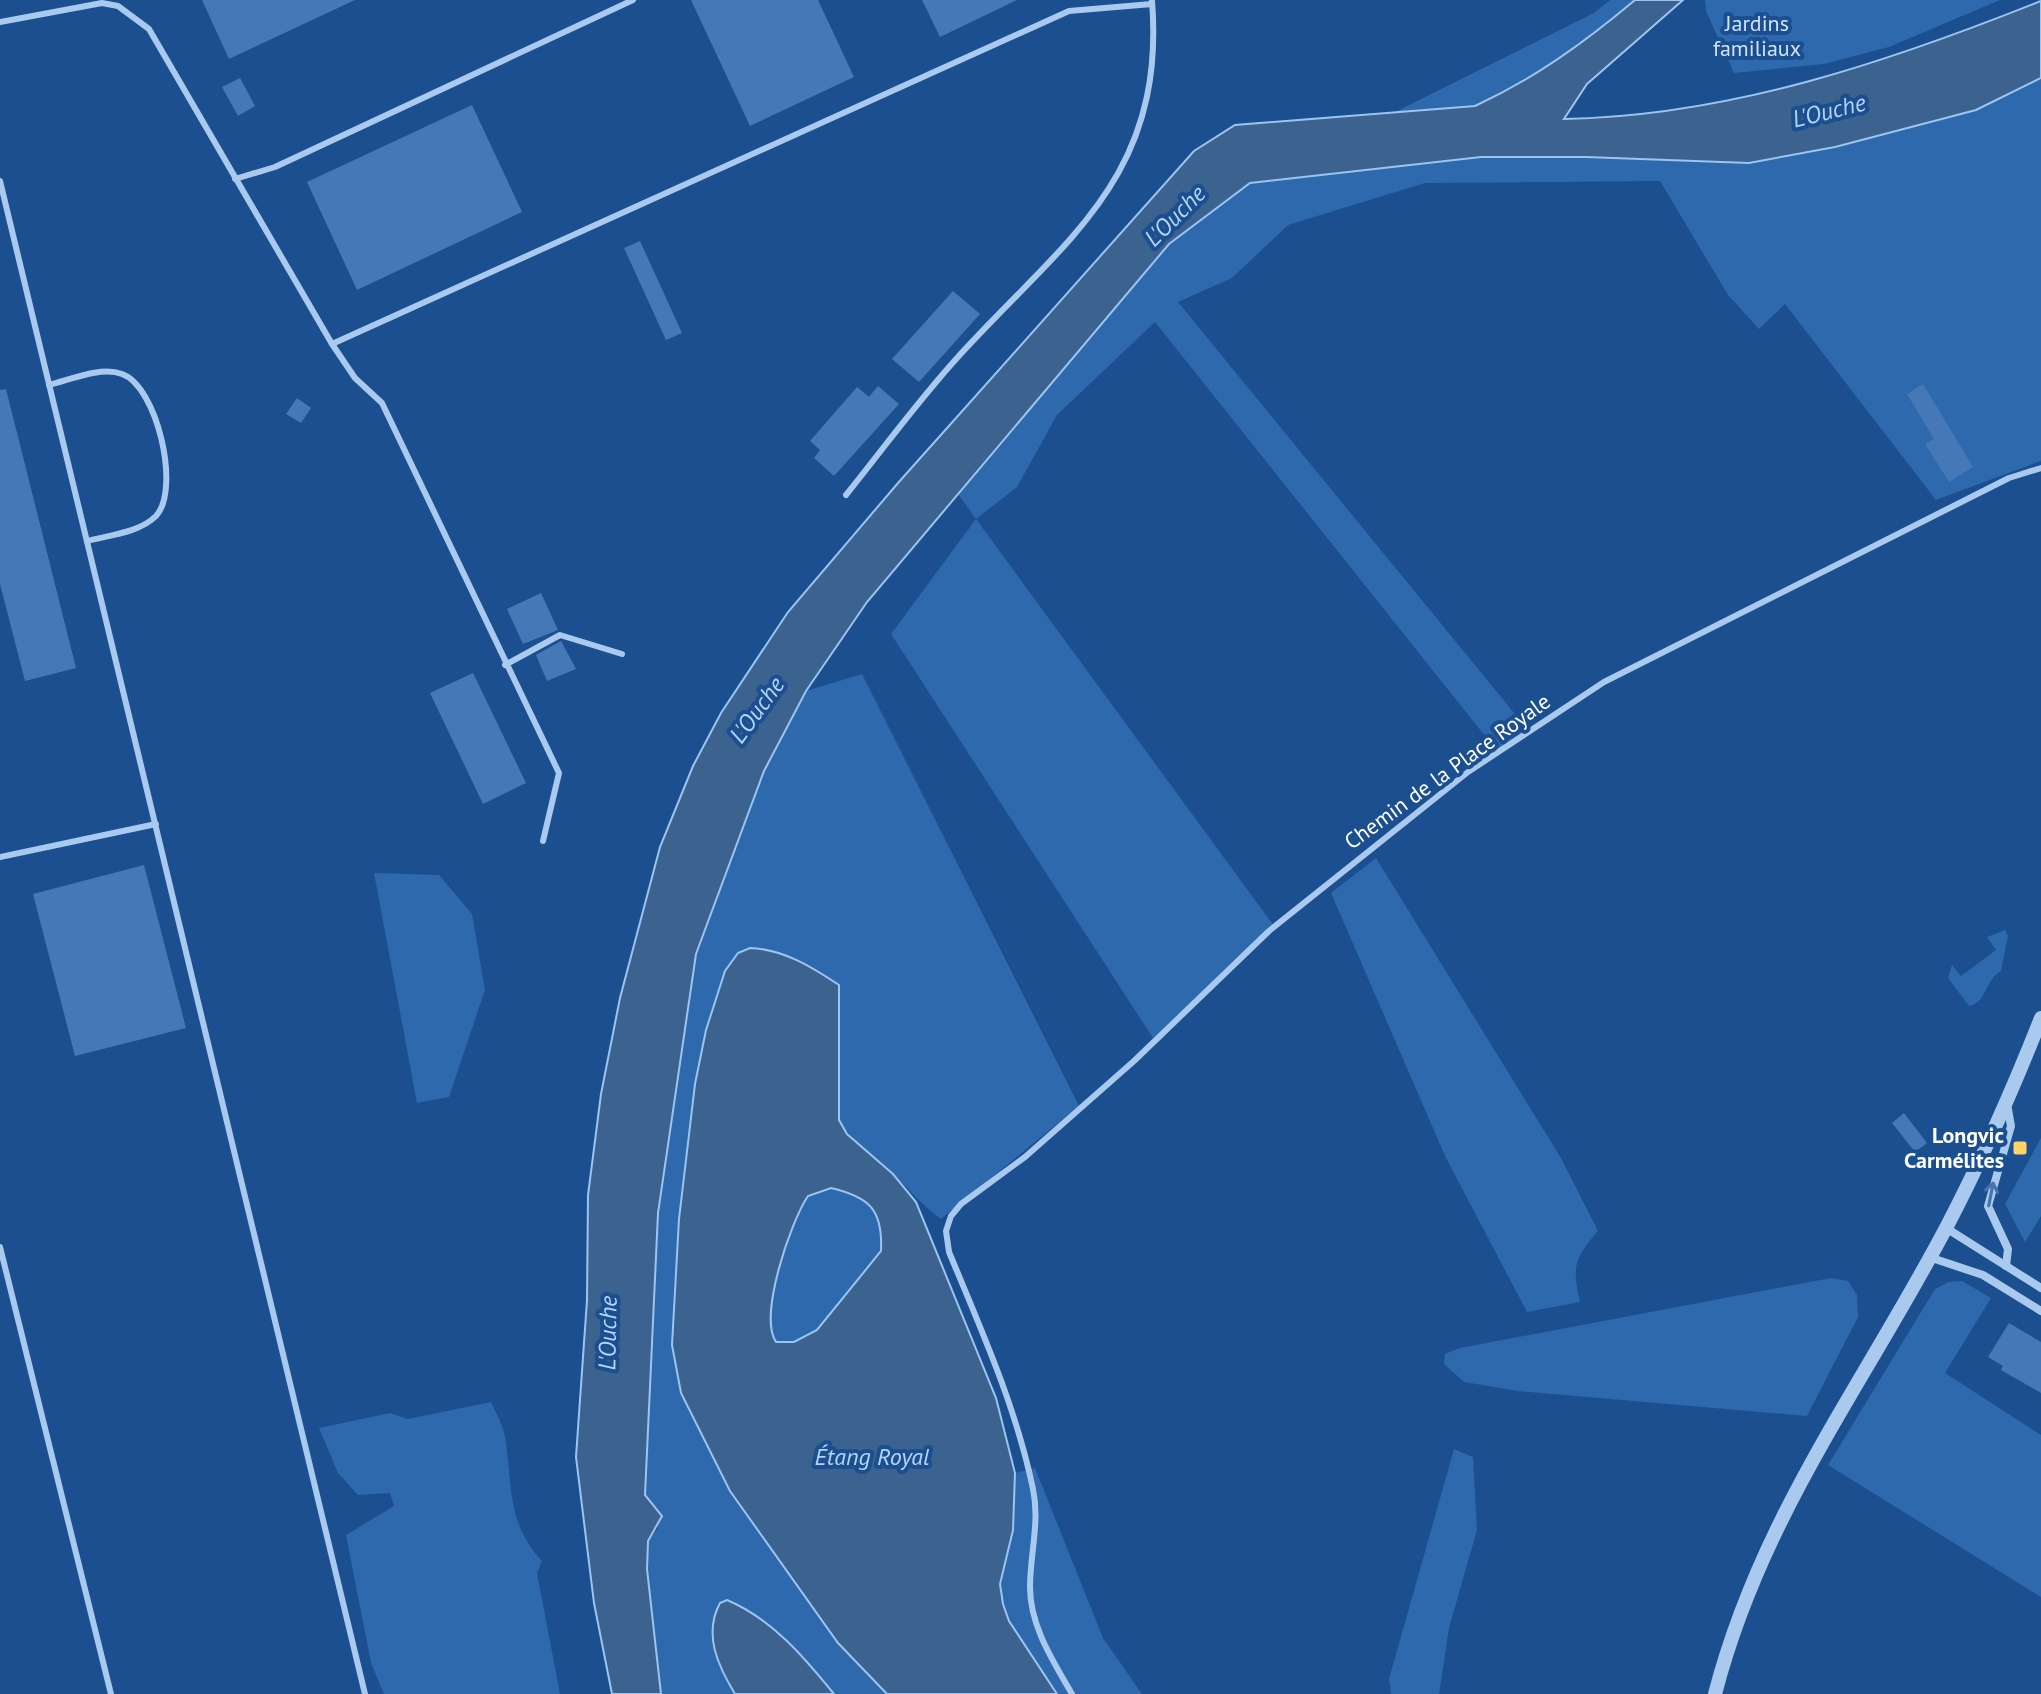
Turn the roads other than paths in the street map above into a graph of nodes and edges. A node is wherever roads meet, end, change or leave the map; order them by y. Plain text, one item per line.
1 (633, 0) edge
2 (1152, 2) edge
3 (119, 3) edge
4 (0, 22) edge
5 (235, 179) junction
6 (0, 181) edge
7 (332, 344) junction
8 (49, 385) junction
9 (2041, 468) edge
10 (846, 495) dead end
11 (87, 541) junction
12 (622, 654) dead end
13 (505, 665) junction
14 (156, 824) junction
15 (543, 841) dead end
16 (0, 857) edge
17 (2041, 1018) edge
18 (2006, 1098) junction
19 (1946, 1228) junction
20 (0, 1247) edge
21 (1929, 1257) junction
22 (2006, 1266) junction
23 (2041, 1288) edge
24 (2041, 1311) edge
25 (111, 1694) edge
26 (365, 1694) edge
27 (1072, 1694) edge
28 (1715, 1694) edge

1 - 5 lane
2 - 7 lane
2 - 10 lane
3 - 4 lane
3 - 5 lane
5 - 7 lane
6 - 8 lane
7 - 13 lane
8 - 11 lane
8 - 11 lane
9 - 27 lane, Chemin de la Place Royale
11 - 14 lane
12 - 13 lane
13 - 15 lane
14 - 16 lane
14 - 26 lane
17 - 18 street
18 - 19 street
22 -> 18 street
19 - 21 street
19 - 22 street
20 - 25 lane
21 - 24 street
21 - 28 street
22 - 23 street

